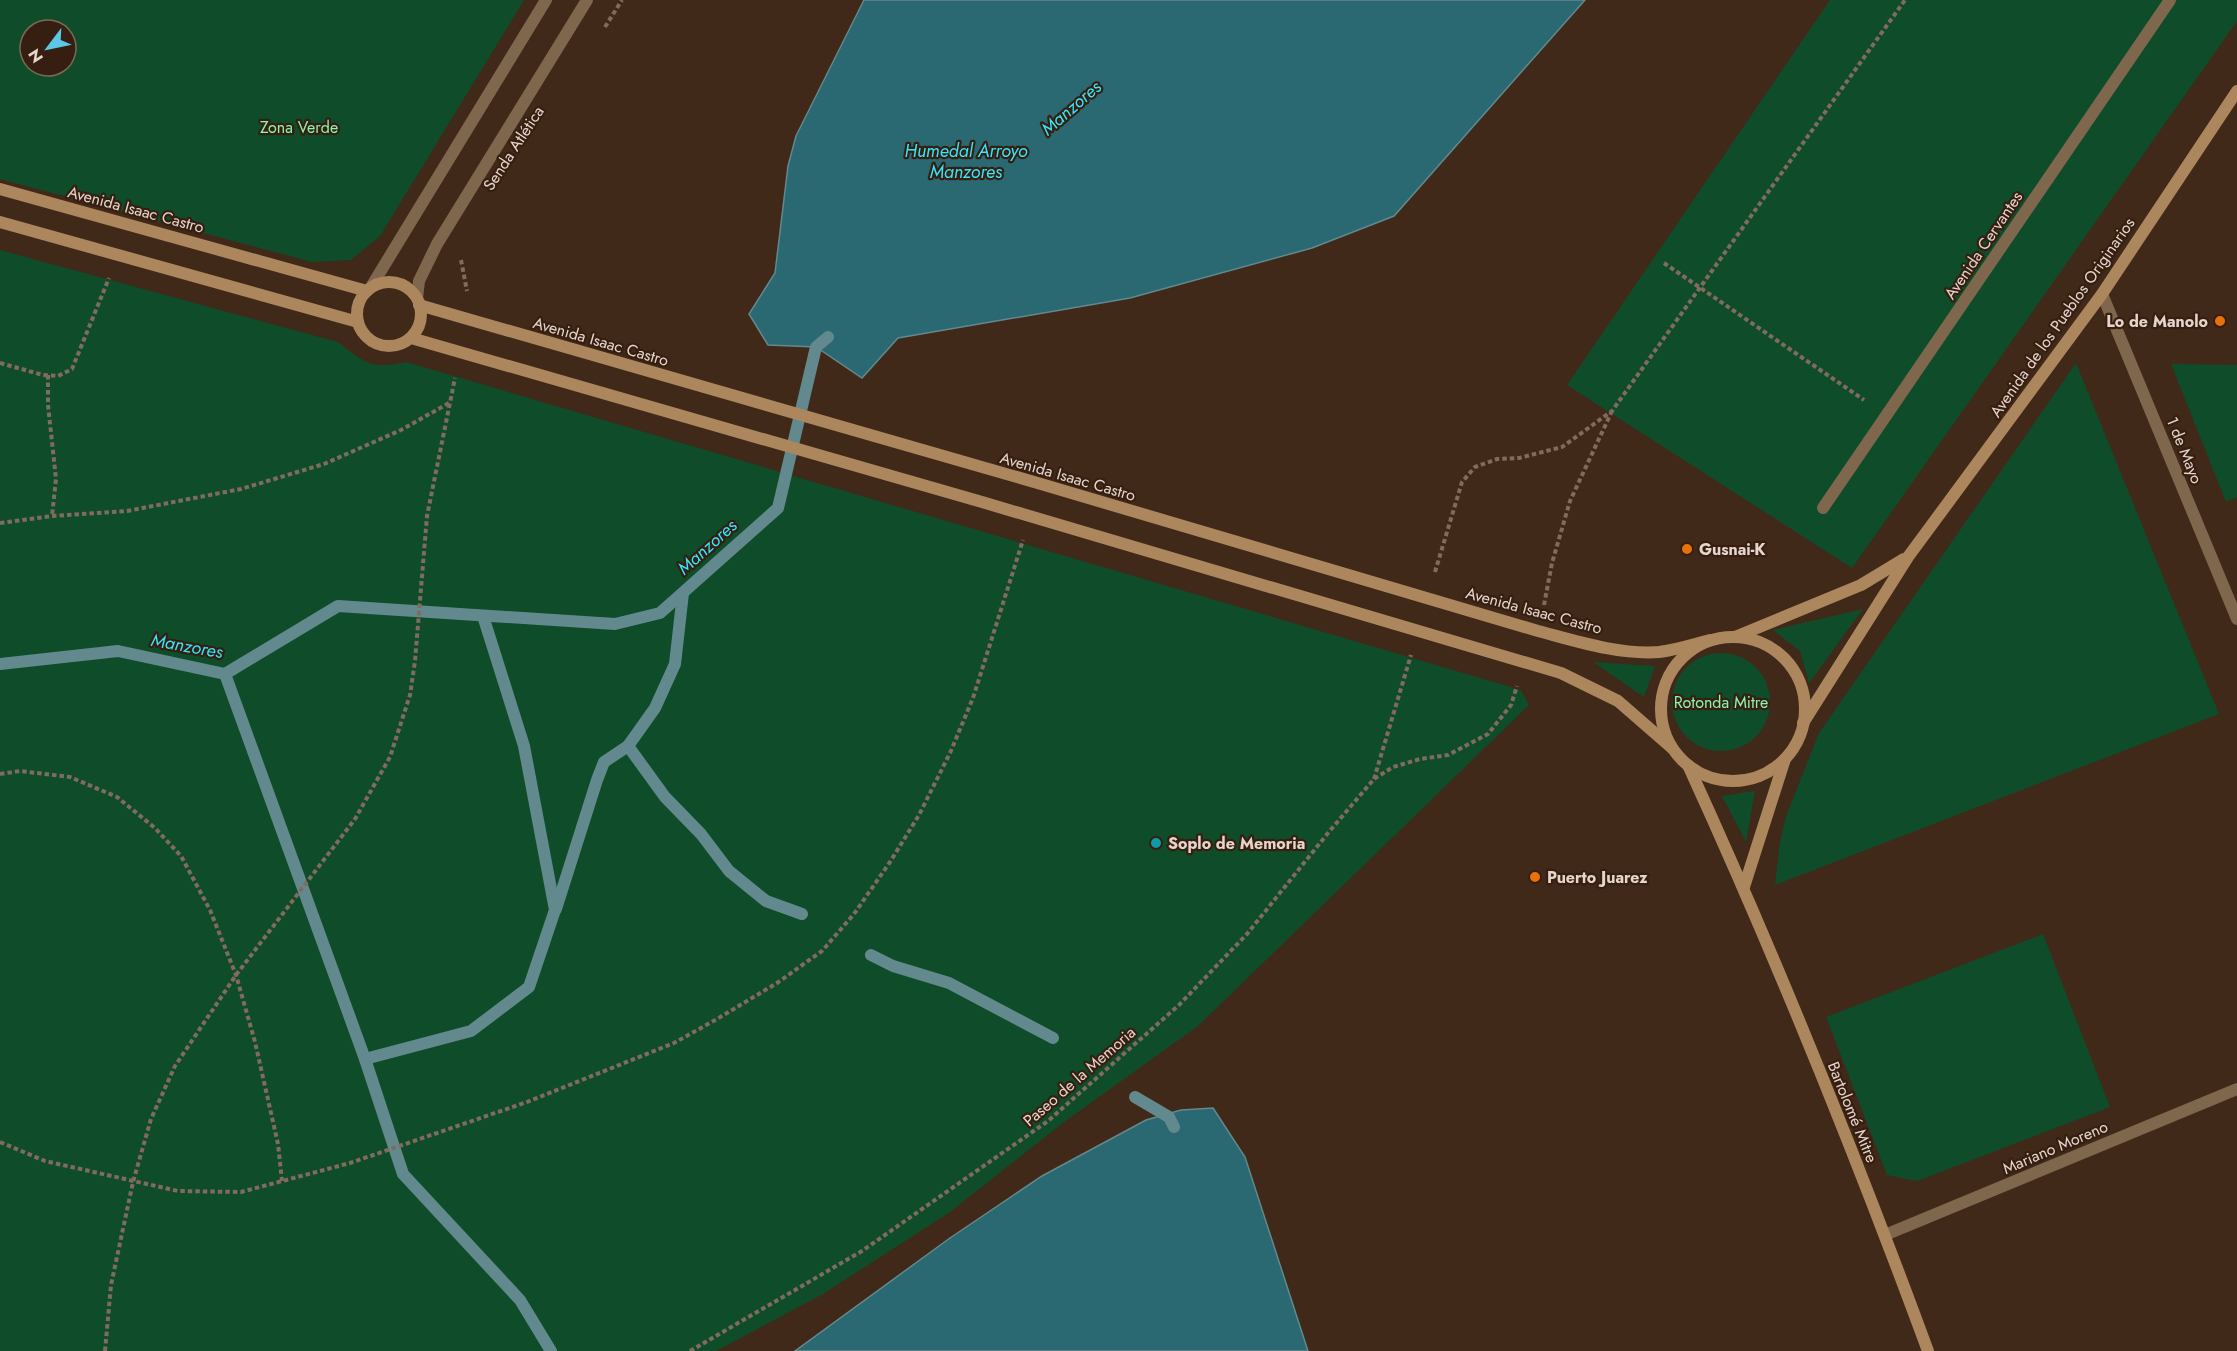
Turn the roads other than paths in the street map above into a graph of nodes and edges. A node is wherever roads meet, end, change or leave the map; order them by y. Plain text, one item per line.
1 (546, 0) edge
2 (587, 0) edge
3 (2170, 0) edge
4 (2237, 91) edge
5 (0, 189) edge
6 (0, 222) edge
7 (369, 289) junction
8 (2102, 294) junction
9 (418, 301) junction
10 (358, 322) junction
11 (411, 338) junction
12 (1823, 508) dead end
13 (1908, 557) junction
14 (2237, 619) edge
15 (1735, 637) junction
16 (1710, 640) junction
17 (1803, 723) junction
18 (1672, 748) junction
19 (1785, 759) junction
20 (1688, 765) junction
21 (1744, 887) junction
22 (2237, 1089) edge
23 (1885, 1235) junction
24 (1928, 1351) edge

1 - 7 street
2 - 9 street
3 - 12 street, Avenida Cervantes
4 - 8 main road, Avenida de los Pueblos Originarios
5 - 7 main road, Avenida Isaac Castro
6 - 10 main road
7 - 9 main road
7 - 10 main road
8 - 13 main road, Avenida de los Pueblos Originarios
8 - 14 street, 1 de Mayo
9 - 11 main road
9 - 16 main road, Avenida Isaac Castro
10 - 11 main road
11 - 18 main road
13 - 15 main road, Avenida de los Pueblos Originarios
13 - 17 main road, Avenida de los Pueblos Originarios
15 - 16 main road
15 - 17 main road
16 - 18 main road
17 - 19 main road
18 - 20 main road
19 - 20 main road
19 - 21 main road
20 - 21 main road, Bartolomé Mitre
21 - 23 main road, Bartolomé Mitre
22 - 23 street, Mariano Moreno
23 - 24 main road, Bartolomé Mitre

